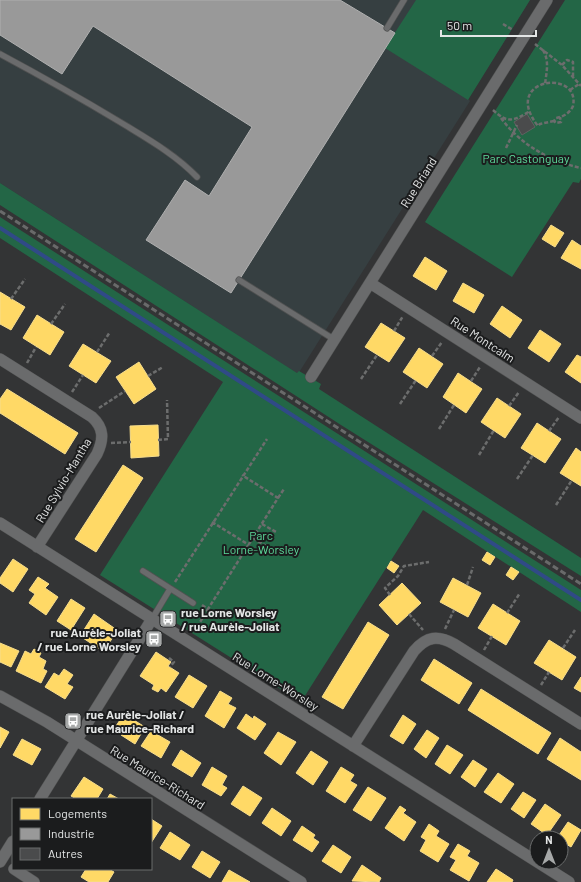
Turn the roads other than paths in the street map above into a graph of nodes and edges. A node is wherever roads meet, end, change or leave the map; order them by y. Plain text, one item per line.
1 (404, 0) edge
2 (547, 0) edge
3 (387, 28) dead end
4 (0, 54) edge
5 (197, 177) dead end
6 (239, 280) dead end
7 (370, 283) junction
8 (335, 340) junction
9 (0, 358) edge
10 (311, 377) dead end
11 (581, 418) edge
12 (0, 523) edge
13 (37, 547) junction
14 (143, 571) dead end
15 (170, 589) junction
16 (195, 603) road end
17 (152, 619) junction
18 (0, 696) edge
19 (581, 724) edge
20 (77, 741) junction
21 (353, 746) junction
22 (41, 798) edge
23 (12, 843) edge
24 (0, 861) edge
25 (12, 868) edge
26 (15, 870) edge
27 (34, 882) edge
28 (302, 882) edge
29 (569, 882) edge

1 - 3 lane
2 - 7 street, Rue Briand
4 - 5 lane
6 - 8 lane
7 - 8 street, Rue Briand
7 - 11 street, Rue Montcalm
8 - 10 street, Rue Briand
9 - 13 street, Rue Sylvio-Mantha
12 - 13 street, Rue Lorne-Worsley
13 - 17 street, Rue Lorne-Worsley
14 - 15 lane
15 - 16 lane
15 - 17 lane
17 - 20 street
17 - 21 street, Rue Lorne-Worsley
18 - 20 street, Rue Maurice-Richard
19 - 21 street
20 - 22 street
20 - 28 street, Rue Maurice-Richard
21 - 29 street, Rue Lorne-Worsley
23 - 24 street
24 - 25 street
26 - 27 street

